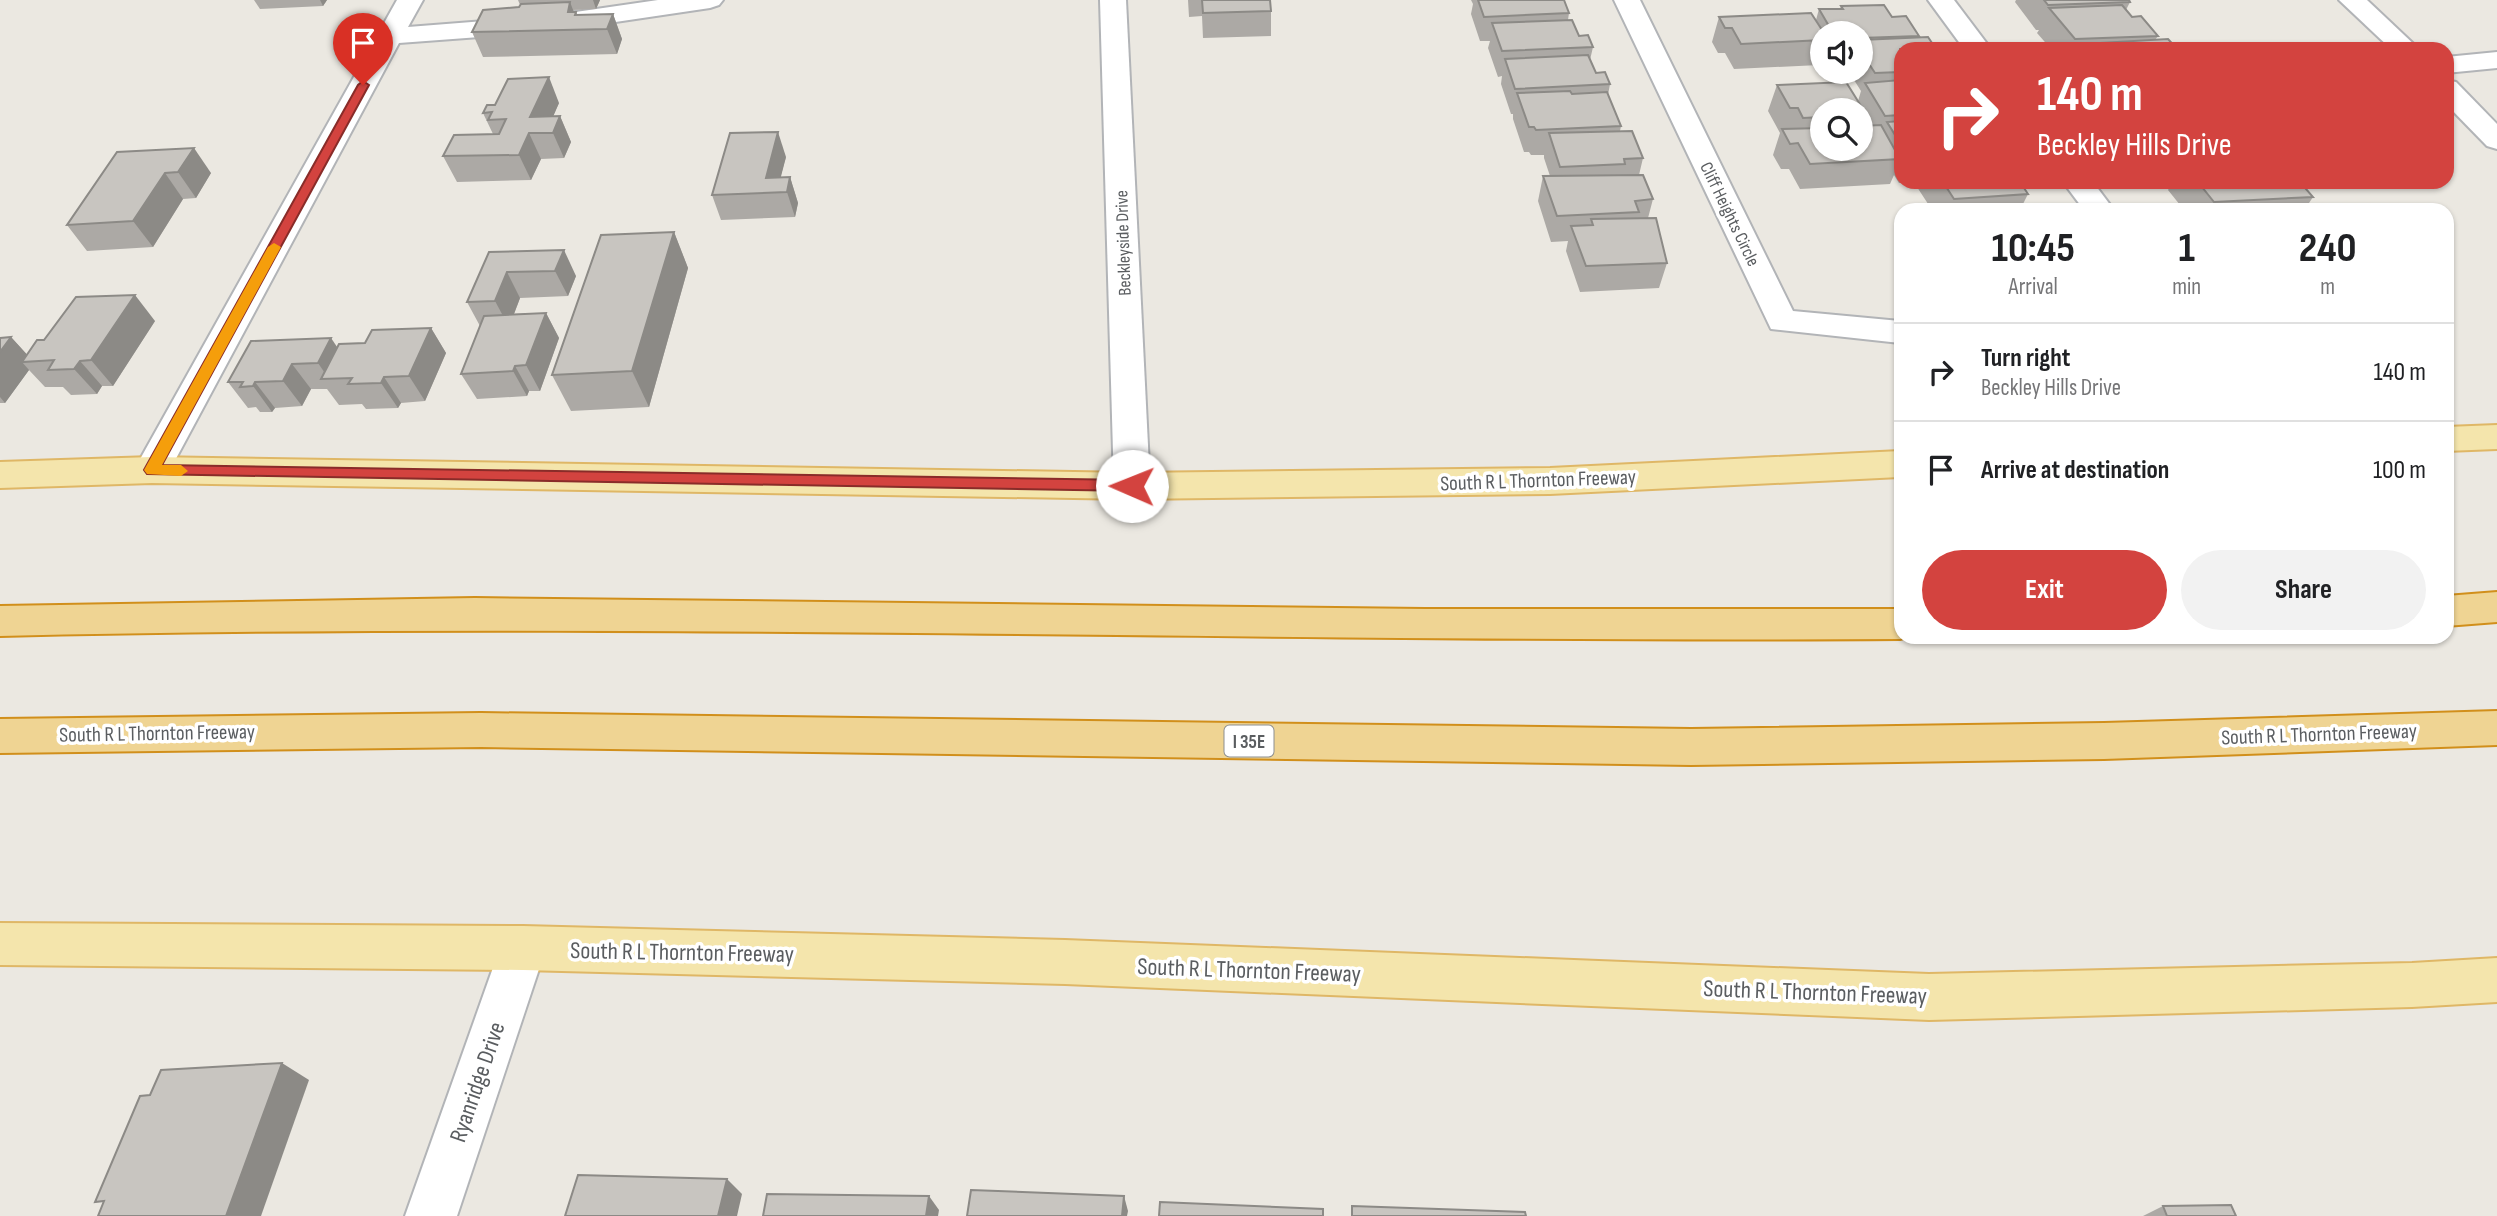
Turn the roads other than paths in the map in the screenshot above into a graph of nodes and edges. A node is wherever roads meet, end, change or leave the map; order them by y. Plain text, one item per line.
1 (410, 0) edge
2 (710, 0) edge
3 (1113, 0) edge
4 (1627, 0) edge
5 (1941, 0) edge
6 (2351, 0) edge
7 (390, 36) junction
8 (1973, 42) edge
9 (2398, 42) edge
10 (2497, 60) edge
11 (2454, 64) edge
12 (2454, 96) edge
13 (2497, 140) edge
14 (1894, 331) edge
15 (2497, 437) edge
16 (2454, 439) edge
17 (1894, 464) edge
18 (152, 470) junction
19 (0, 475) edge
20 (1132, 486) junction
21 (2497, 607) edge
22 (2454, 610) edge
23 (0, 621) edge
24 (1894, 624) edge
25 (2497, 728) edge
26 (0, 736) edge
27 (0, 944) edge
28 (523, 948) junction
29 (2497, 980) edge
30 (430, 1216) edge

1 - 7 street
2 - 7 street
3 - 20 street, Beckleyside Drive
4 - 14 street, Cliff Heights Circle
5 - 8 street
6 - 9 street
7 - 18 street
10 - 11 street
12 - 13 street
15 - 16 main road
17 - 20 main road, South R L Thornton Freeway
18 - 19 main road, South R L Thornton Freeway
18 - 20 main road, South R L Thornton Freeway
21 - 22 highway
23 - 24 highway
25 - 26 highway, South R L Thornton Freeway / I 35E
27 - 28 main road, South R L Thornton Freeway
28 - 29 main road, South R L Thornton Freeway
28 - 30 street, Ryanridge Drive

